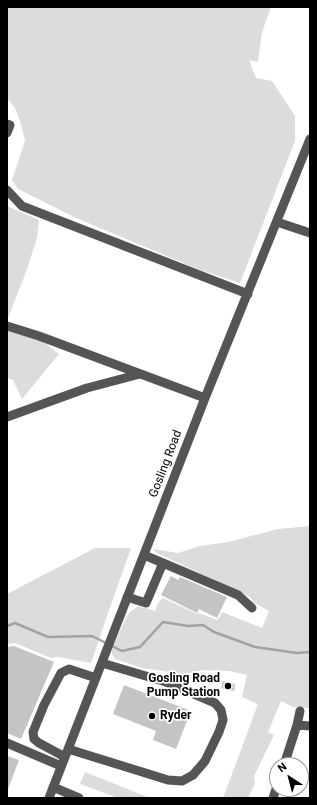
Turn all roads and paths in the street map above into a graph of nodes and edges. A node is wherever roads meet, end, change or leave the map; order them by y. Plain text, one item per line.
1 (7, 124) edge
2 (7, 133) edge
3 (310, 139) edge
4 (7, 190) edge
5 (277, 222) junction
6 (310, 233) edge
7 (248, 294) junction
8 (7, 326) edge
9 (140, 374) junction
10 (205, 398) junction
11 (7, 417) edge
12 (144, 555) junction
13 (163, 563) junction
14 (127, 597) junction
15 (252, 608) dead end
16 (102, 663) junction
17 (96, 678) junction
18 (300, 711) dead end
19 (297, 726) junction
20 (310, 726) edge
21 (7, 743) edge
22 (65, 757) junction
23 (287, 757) edge
24 (53, 787) junction
25 (66, 796) edge
26 (49, 798) edge
27 (79, 798) edge

1 - 2 street
3 - 5 street, Gosling Road
4 - 7 street
5 - 6 street
5 - 7 street, Gosling Road
7 - 10 street, Gosling Road
8 - 9 street
9 - 10 street
9 - 11 street
10 - 12 street, Gosling Road
12 - 13 street
12 - 14 street, Gosling Road
13 - 14 street
13 - 15 street
14 - 16 street, Gosling Road
16 - 17 street, Gosling Road
16 - 22 street
17 - 22 street, Gosling Road
17 - 22 street
18 - 19 street
19 - 20 street
19 - 23 street
21 - 22 street
22 - 24 street, Gosling Road
24 - 25 street
24 - 26 street, Gosling Road
25 - 27 street

